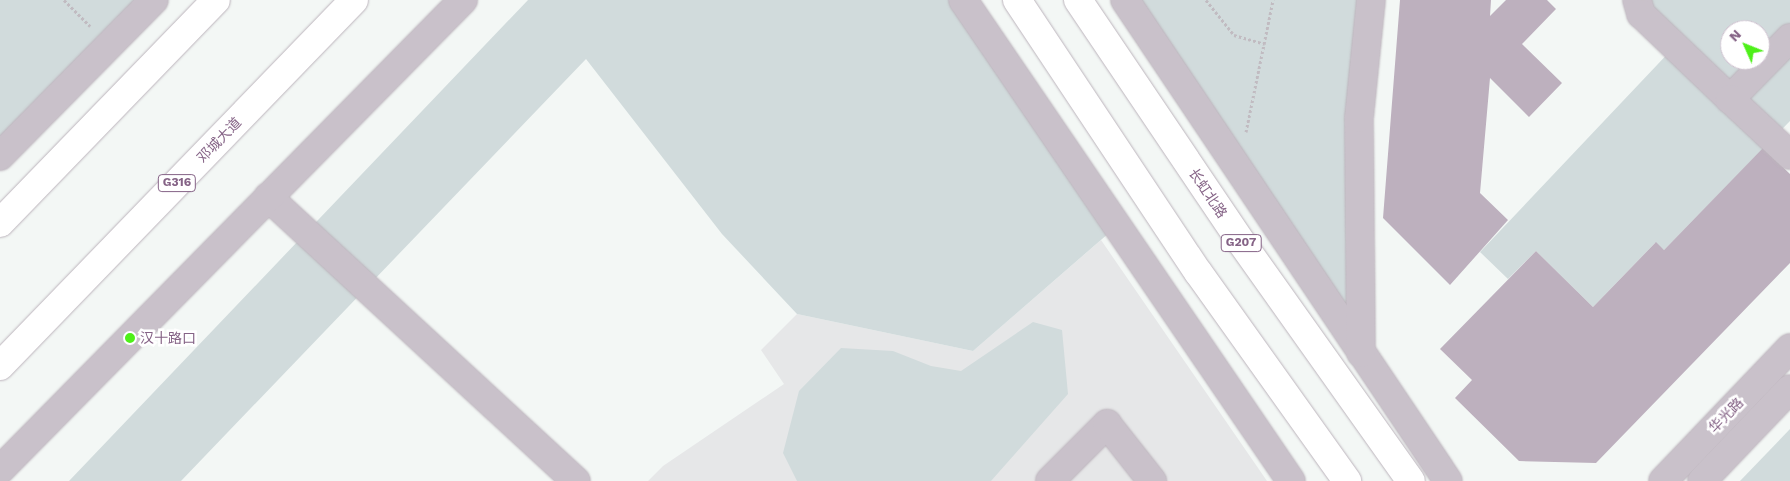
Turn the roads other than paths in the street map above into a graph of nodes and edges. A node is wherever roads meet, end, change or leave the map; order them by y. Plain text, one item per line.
1 (216, 0) edge
2 (354, 0) edge
3 (462, 0) edge
4 (963, 0) edge
5 (1017, 0) edge
6 (1078, 0) edge
7 (1125, 0) edge
8 (1371, 0) edge
9 (1637, 0) edge
10 (150, 2) edge
11 (1790, 38) edge
12 (1730, 99) junction
13 (1790, 155) edge
14 (0, 156) edge
15 (268, 198) junction
16 (0, 223) edge
17 (1790, 348) edge
18 (1361, 353) junction
19 (0, 366) edge
20 (1790, 389) edge
21 (0, 470) edge
22 (576, 481) edge
23 (1050, 481) edge
24 (1152, 481) edge
25 (1291, 481) edge
26 (1348, 481) edge
27 (1411, 481) edge
28 (1448, 481) edge
29 (1663, 481) edge
30 (1702, 481) edge

1 - 16 highway
2 - 19 highway, 邓城大道 / G316
3 - 15 street
4 - 25 street
5 - 26 highway
6 - 27 highway, 长虹北路 / G207
7 - 18 street
8 - 18 street
9 - 12 street
10 - 14 street
11 - 12 street
12 - 13 street
15 - 21 street
15 - 22 street
17 - 29 street, 华光路
18 - 28 street
20 - 30 street, 华光路
23 - 24 street

